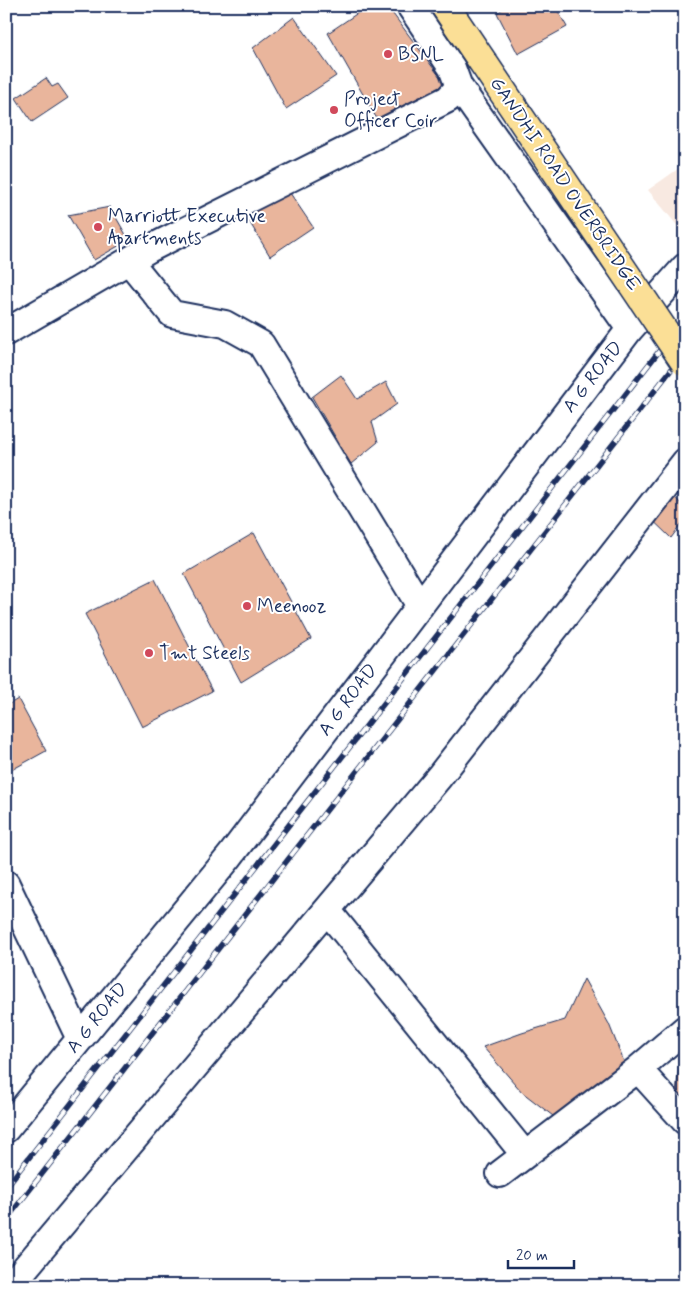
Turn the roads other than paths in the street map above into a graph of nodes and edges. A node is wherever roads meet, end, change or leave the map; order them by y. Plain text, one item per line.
1 (410, 6) edge
2 (445, 6) edge
3 (459, 87) junction
4 (129, 260) junction
5 (685, 267) edge
6 (630, 329) junction
7 (6, 332) edge
8 (685, 362) edge
9 (685, 462) edge
10 (420, 606) junction
11 (6, 884) edge
12 (327, 910) junction
13 (685, 1029) edge
14 (80, 1038) junction
15 (638, 1069) junction
16 (685, 1121) edge
17 (6, 1129) edge
18 (525, 1155) junction
19 (500, 1174) dead end
20 (10, 1286) edge

1 - 3 street
2 - 8 main road, GANDHI ROAD OVERBRIDGE, bridge
3 - 4 street
3 - 6 street
4 - 7 street
4 - 10 street
5 - 6 street, A G ROAD
6 - 10 street, A G ROAD
9 - 12 street
10 - 14 street, A G ROAD
11 - 14 street
12 - 18 street
12 - 20 street
13 - 15 street
14 - 17 street, A G ROAD
15 - 16 street
15 - 18 street
18 - 19 street

